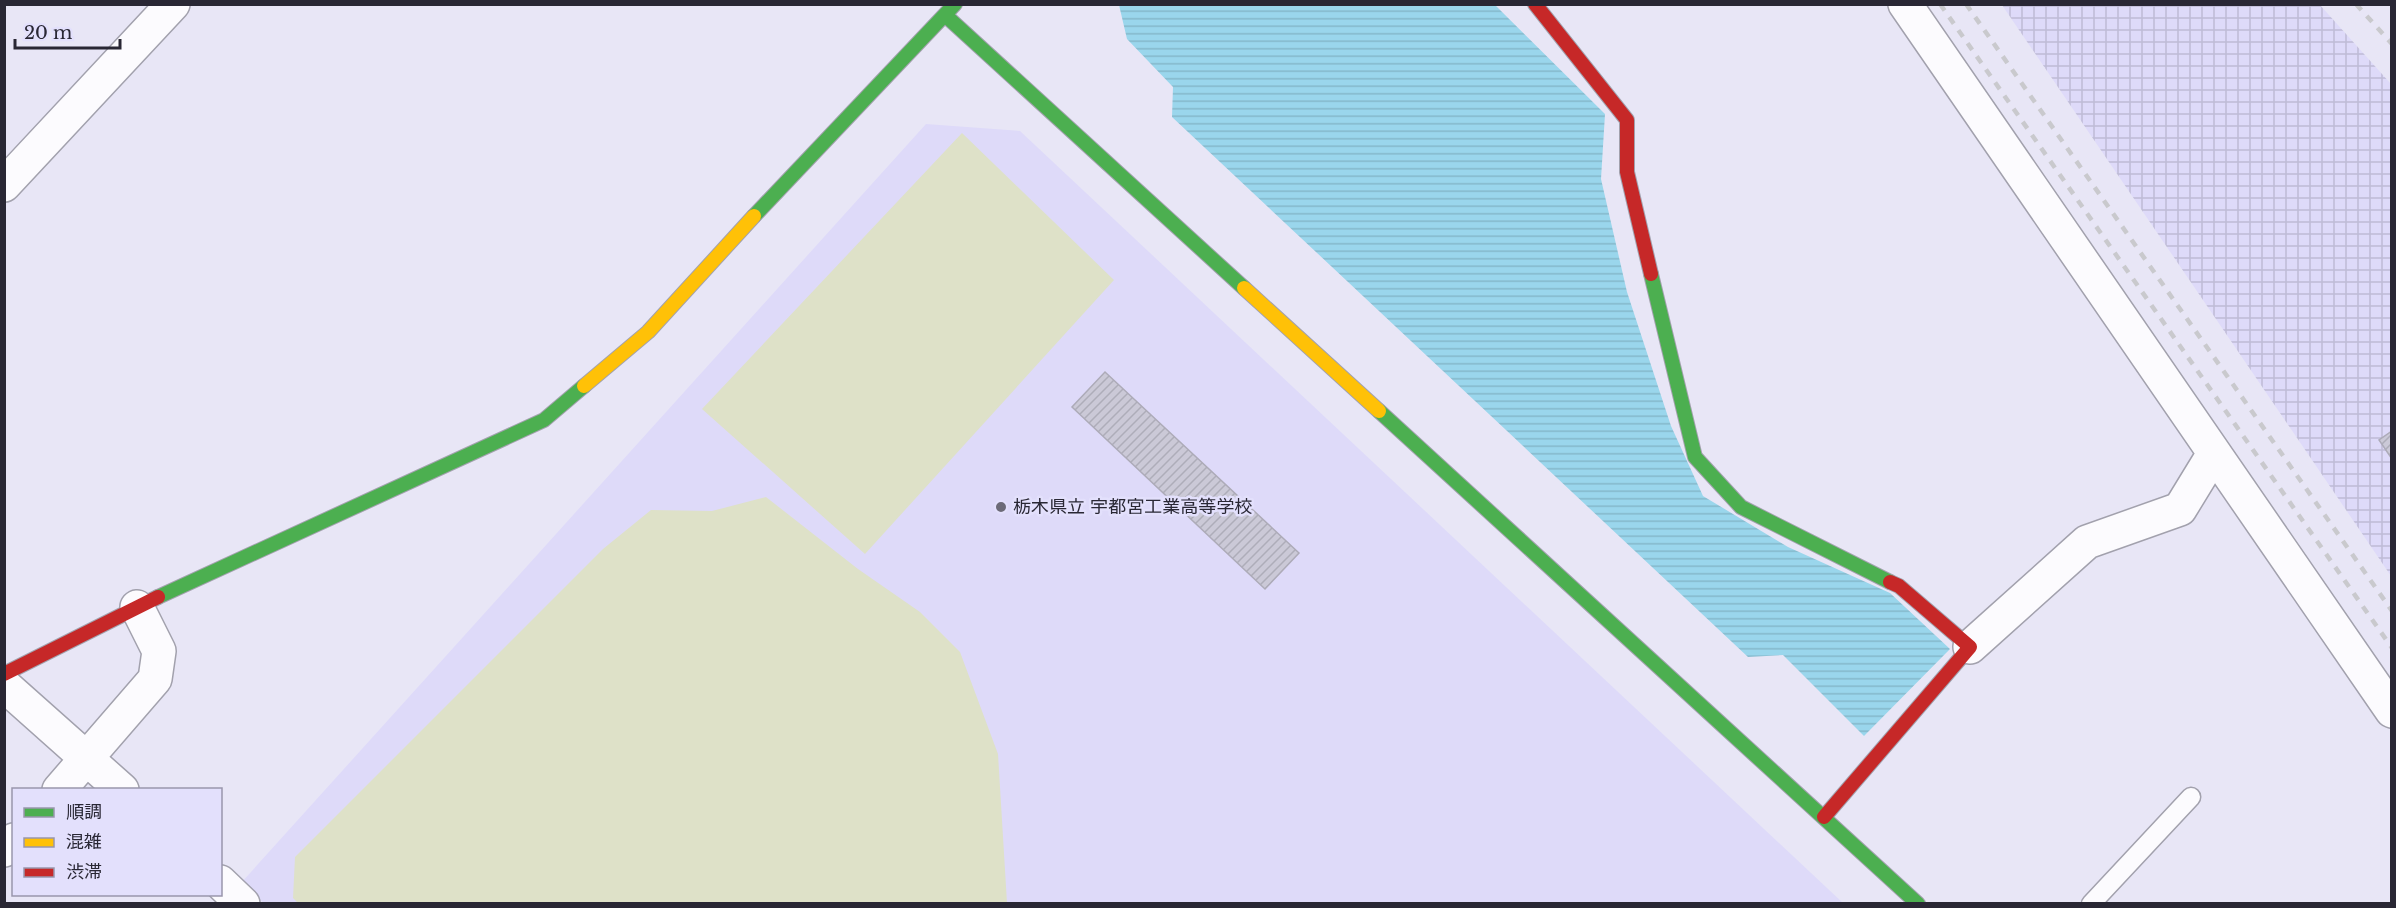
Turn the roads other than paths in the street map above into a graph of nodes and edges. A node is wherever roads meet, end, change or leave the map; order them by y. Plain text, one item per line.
1 (173, 4) edge
2 (1535, 4) edge
3 (1905, 4) edge
4 (945, 8) edge
5 (4, 185) edge
6 (2213, 455) junction
7 (136, 607) junction
8 (1970, 647) junction
9 (4, 674) edge
10 (4, 685) edge
11 (2391, 711) edge
12 (88, 758) junction
13 (60, 788) edge
14 (121, 788) edge
15 (2191, 796) dead end
16 (1824, 817) junction
17 (222, 884) edge
18 (243, 903) edge
19 (1918, 903) edge
20 (2091, 903) edge

1 - 5 street
2 - 8 street
3 - 6 street
4 - 7 street
4 - 16 street
6 - 8 street
6 - 11 street
7 - 9 street
7 - 12 street
8 - 16 street
10 - 12 street
12 - 13 street
12 - 14 street
15 - 20 lane
16 - 19 street
17 - 18 street

